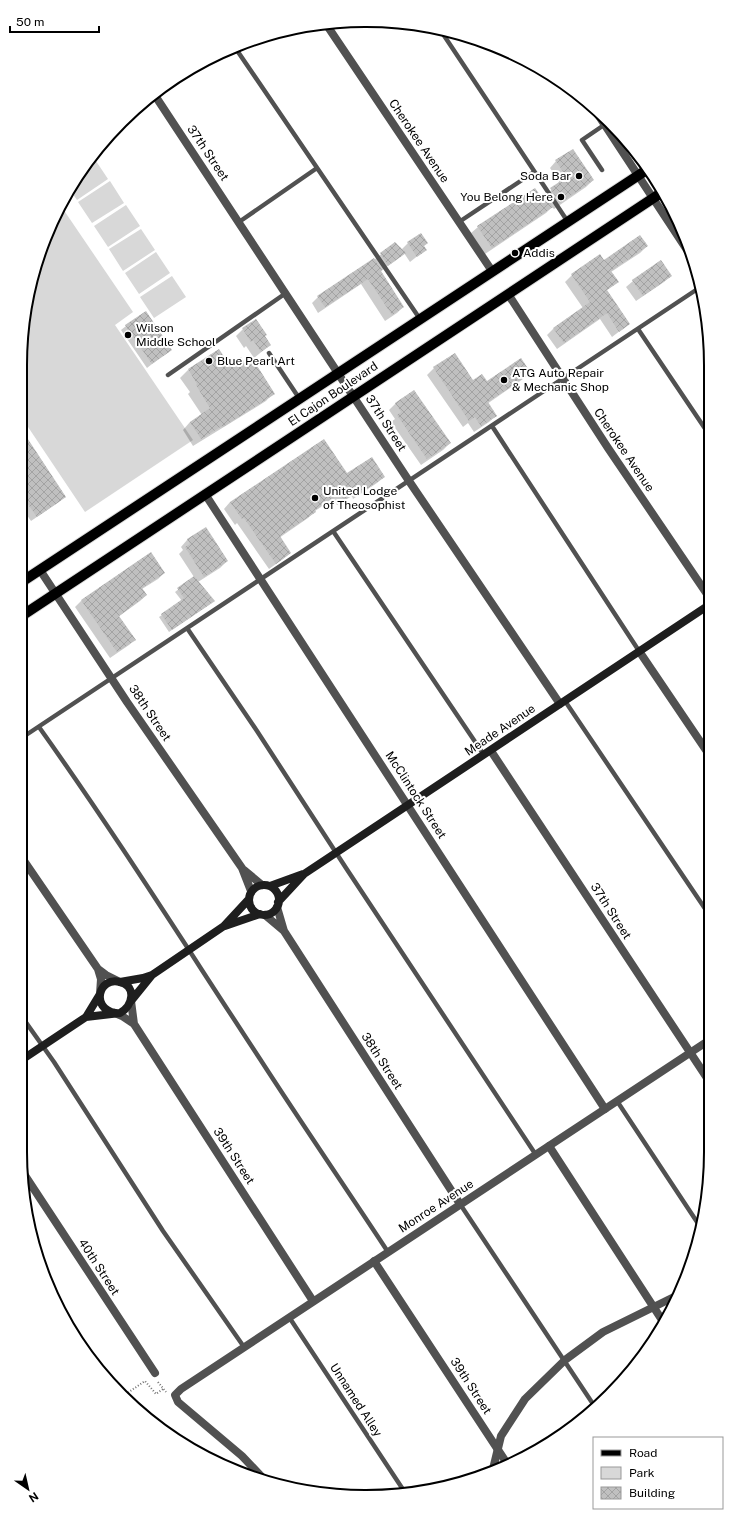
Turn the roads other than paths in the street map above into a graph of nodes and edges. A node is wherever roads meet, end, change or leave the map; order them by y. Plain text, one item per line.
1 (330, 29) edge
2 (445, 37) edge
3 (238, 52) edge
4 (157, 99) edge
5 (608, 128) edge
6 (610, 132) edge
7 (317, 168) junction
8 (602, 170) dead end
9 (534, 172) junction
10 (643, 172) edge
11 (638, 176) junction
12 (657, 195) edge
13 (670, 219) edge
14 (239, 222) junction
15 (459, 222) junction
16 (568, 222) junction
17 (492, 271) junction
18 (695, 291) edge
19 (286, 293) junction
20 (508, 294) junction
21 (420, 319) junction
22 (638, 329) junction
23 (270, 353) dead end
24 (338, 373) junction
25 (168, 375) dead end
26 (562, 379) junction
27 (354, 396) junction
28 (299, 398) junction
29 (492, 426) junction
30 (704, 427) edge
31 (409, 481) junction
32 (205, 494) junction
33 (333, 531) junction
34 (40, 570) junction
35 (27, 578) edge
36 (261, 579) junction
37 (704, 590) edge
38 (56, 594) junction
39 (704, 608) edge
40 (27, 613) edge
41 (187, 628) junction
42 (640, 651) junction
43 (112, 678) junction
44 (563, 702) junction
45 (39, 726) junction
46 (27, 734) edge
47 (704, 747) edge
48 (491, 750) junction
49 (484, 755) junction
50 (408, 805) junction
51 (336, 852) junction
52 (27, 865) edge
53 (242, 868) junction
54 (304, 874) junction
55 (266, 886) junction
56 (250, 895) junction
57 (278, 904) junction
58 (704, 907) edge
59 (262, 914) junction
60 (224, 926) junction
61 (284, 931) junction
62 (189, 950) junction
63 (98, 969) junction
64 (152, 975) junction
65 (120, 982) junction
66 (100, 994) junction
67 (131, 1001) junction
68 (115, 1013) junction
69 (86, 1017) junction
70 (27, 1024) edge
71 (134, 1024) junction
72 (704, 1043) edge
73 (42, 1046) junction
74 (690, 1052) junction
75 (27, 1056) edge
76 (704, 1073) edge
77 (617, 1101) junction
78 (605, 1109) junction
79 (549, 1146) junction
80 (536, 1155) junction
81 (29, 1181) edge
82 (460, 1204) junction
83 (697, 1220) edge
84 (388, 1252) junction
85 (374, 1261) junction
86 (670, 1299) edge
87 (313, 1301) junction
88 (653, 1307) junction
89 (289, 1317) junction
90 (661, 1318) edge
91 (244, 1347) junction
92 (565, 1360) junction
93 (155, 1373) road end
94 (592, 1403) edge
95 (498, 1450) junction
96 (504, 1460) edge
97 (494, 1464) edge
98 (257, 1472) edge
99 (402, 1488) edge

1 - 15 street, Cherokee Avenue
2 - 9 lane
3 - 7 lane
4 - 14 street, 37th Street
5 - 8 lane
6 - 11 street
7 - 14 lane
7 - 21 lane
9 - 15 lane
9 - 16 lane
10 - 11 main road, El Cajon Boulevard
11 - 12 street
11 - 16 main road, El Cajon Boulevard
12 - 13 street
12 - 20 main road, El Cajon Boulevard
14 - 19 street, 37th Street
15 - 17 street, Cherokee Avenue
16 - 17 main road, El Cajon Boulevard
17 - 21 main road, El Cajon Boulevard
18 - 22 lane
19 - 24 street, 37th Street
19 - 25 lane
20 - 26 street, Cherokee Avenue
20 - 27 main road, El Cajon Boulevard
21 - 24 main road, El Cajon Boulevard
22 - 26 lane
22 - 30 lane
23 - 28 lane
24 - 27 street, 37th Street
24 - 28 main road, El Cajon Boulevard
26 - 29 lane
26 - 37 street, Cherokee Avenue
27 - 31 street, 37th Street
27 - 32 main road, El Cajon Boulevard
28 - 34 main road, El Cajon Boulevard
29 - 31 lane
29 - 42 lane
31 - 33 lane
31 - 44 street, 37th Street
32 - 36 street, McClintock Street
32 - 38 main road, El Cajon Boulevard
33 - 36 lane
33 - 49 lane
34 - 35 main road, El Cajon Boulevard
34 - 38 street, 38th Street
36 - 41 lane
36 - 50 street, McClintock Street
38 - 40 main road, El Cajon Boulevard
38 - 43 street, 38th Street
39 - 42 main road, Meade Avenue
41 - 43 lane
41 - 51 lane
42 - 44 main road, Meade Avenue
42 - 47 street
43 - 45 lane
43 - 53 street, 38th Street
44 - 48 main road, Meade Avenue
44 - 58 lane
45 - 46 lane
45 - 62 lane
48 - 49 main road, Meade Avenue
48 - 74 street, 37th Street
49 - 50 main road, Meade Avenue
50 - 51 main road, Meade Avenue
50 - 78 street, McClintock Street
51 - 54 main road, Meade Avenue
51 - 80 lane
52 - 63 street
53 - 55 street, 38th Street
53 - 56 street, 38th Street
54 - 55 main road, Meade Avenue
54 - 57 main road, Meade Avenue
55 - 56 main road
55 - 57 main road
56 - 59 main road
56 - 60 main road
57 - 59 main road
57 - 61 street, 38th Street
59 - 60 main road
59 - 61 street, 38th Street
60 - 62 main road
61 - 82 street, 38th Street
62 - 64 main road
62 - 84 lane
63 - 65 street
63 - 66 street
64 - 65 main road
64 - 67 main road
65 - 66 main road
65 - 67 main road
66 - 68 main road
66 - 69 main road
67 - 68 main road
67 - 71 street, 39th Street
68 - 69 main road
68 - 71 street, 39th Street
69 - 73 main road
70 - 73 lane
71 - 87 street, 39th Street
72 - 74 street, Monroe Avenue
73 - 75 main road
73 - 91 lane
74 - 76 street, 37th Street
74 - 77 street, Monroe Avenue
77 - 78 street, Monroe Avenue
77 - 83 lane
78 - 79 street, Monroe Avenue
79 - 80 street, Monroe Avenue
79 - 88 street
80 - 82 street, Monroe Avenue
81 - 93 street, 40th Street
82 - 84 street, Monroe Avenue
82 - 92 lane
84 - 85 street, Monroe Avenue
85 - 87 street, Monroe Avenue
85 - 95 street, 39th Street
86 - 88 street
87 - 89 street, Monroe Avenue
88 - 90 street
88 - 92 street
89 - 91 street, Monroe Avenue
89 - 99 lane, Unnamed Alley
91 - 98 street, Monroe Avenue
92 - 94 lane
92 - 95 street
95 - 96 street, 39th Street
95 - 97 street

